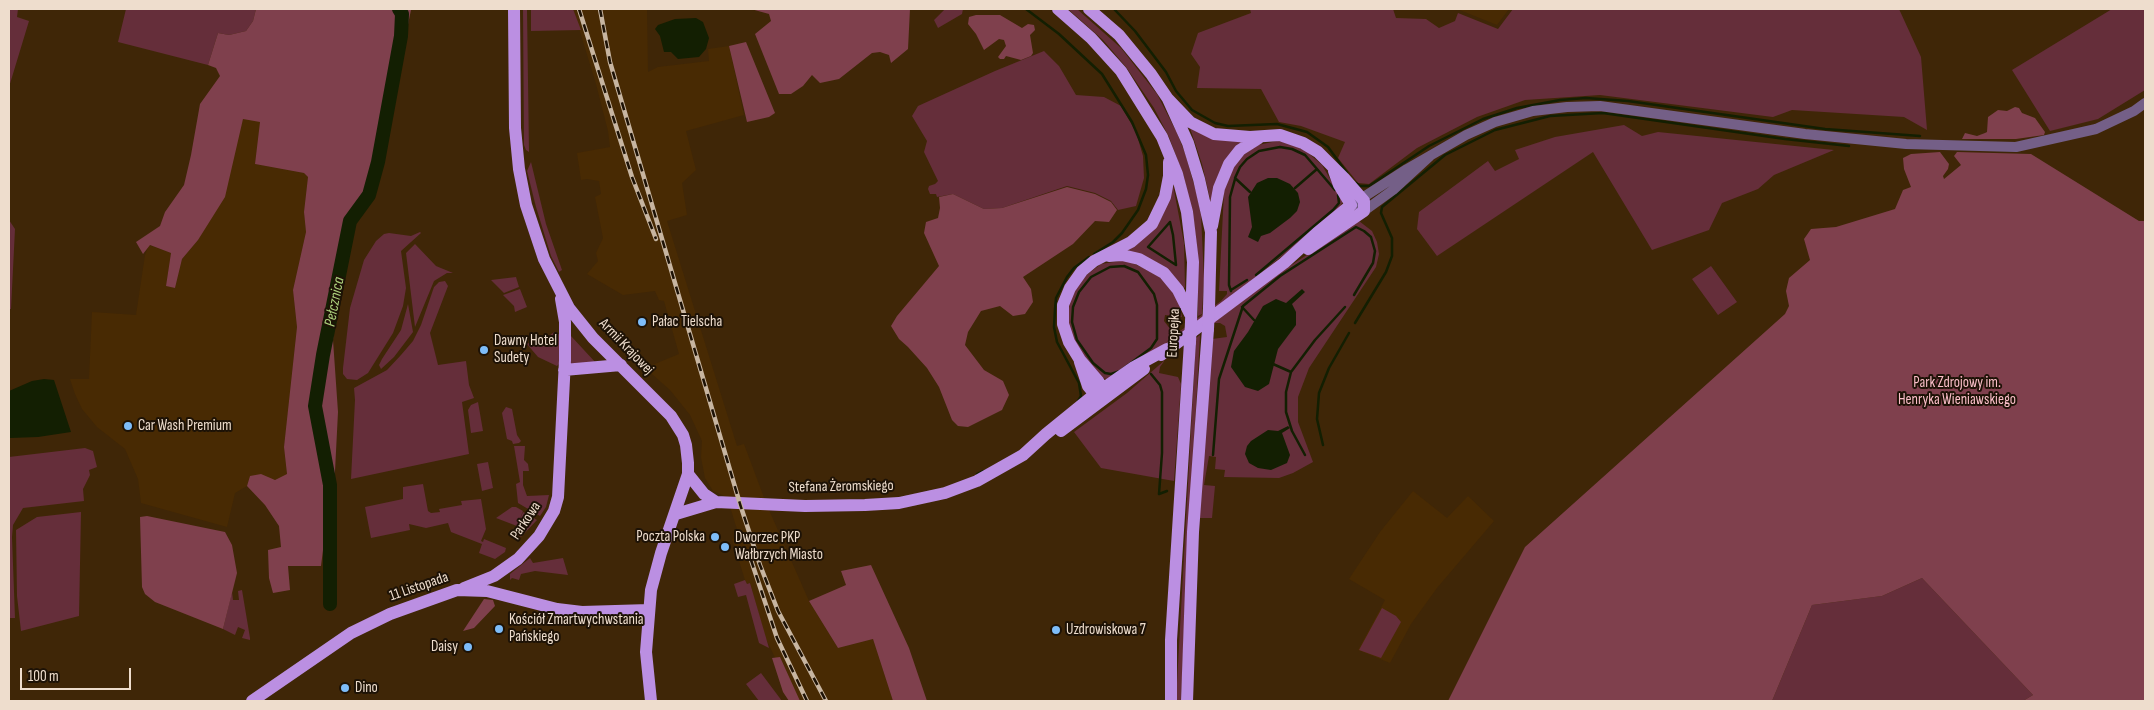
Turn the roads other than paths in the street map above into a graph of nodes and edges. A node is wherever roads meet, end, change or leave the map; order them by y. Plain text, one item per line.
1 (514, 9) edge
2 (1058, 9) edge
3 (1089, 9) edge
4 (1168, 99) junction
5 (2145, 102) edge
6 (1264, 136) junction
7 (1168, 150) junction
8 (1359, 205) junction
9 (1211, 232) junction
10 (1104, 256) junction
11 (558, 289) junction
12 (1191, 322) junction
13 (621, 366) junction
14 (564, 370) junction
15 (1100, 394) junction
16 (688, 474) junction
17 (716, 502) junction
18 (676, 514) junction
19 (457, 590) junction
20 (649, 610) junction
21 (252, 701) edge
22 (651, 701) edge
23 (1171, 701) edge
24 (1187, 701) edge

1 - 11 main road, Armii Krajowej
2 - 7 main road, Europejka
3 - 4 main road
4 - 6 main road
4 - 9 main road
5 - 8 street
6 - 8 main road
6 - 9 main road
7 - 10 main road
7 - 12 main road, Europejka
8 - 15 main road, Stefana Żeromskiego
9 - 24 main road, bridge
10 - 12 main road
10 - 15 main road
11 - 13 main road, Armii Krajowej
11 - 14 main road, Parkowa
12 - 23 main road, Europejka, bridge
13 - 14 main road
13 - 16 main road, Armii Krajowej
14 - 19 main road, Parkowa
15 - 17 main road, Stefana Żeromskiego
16 - 17 main road
16 - 18 main road, Armii Krajowej
17 - 18 main road, Stefana Żeromskiego
18 - 20 main road, Armii Krajowej
19 - 20 main road, 11 Listopada
19 - 21 main road, 11 Listopada
20 - 22 main road, Armii Krajowej

